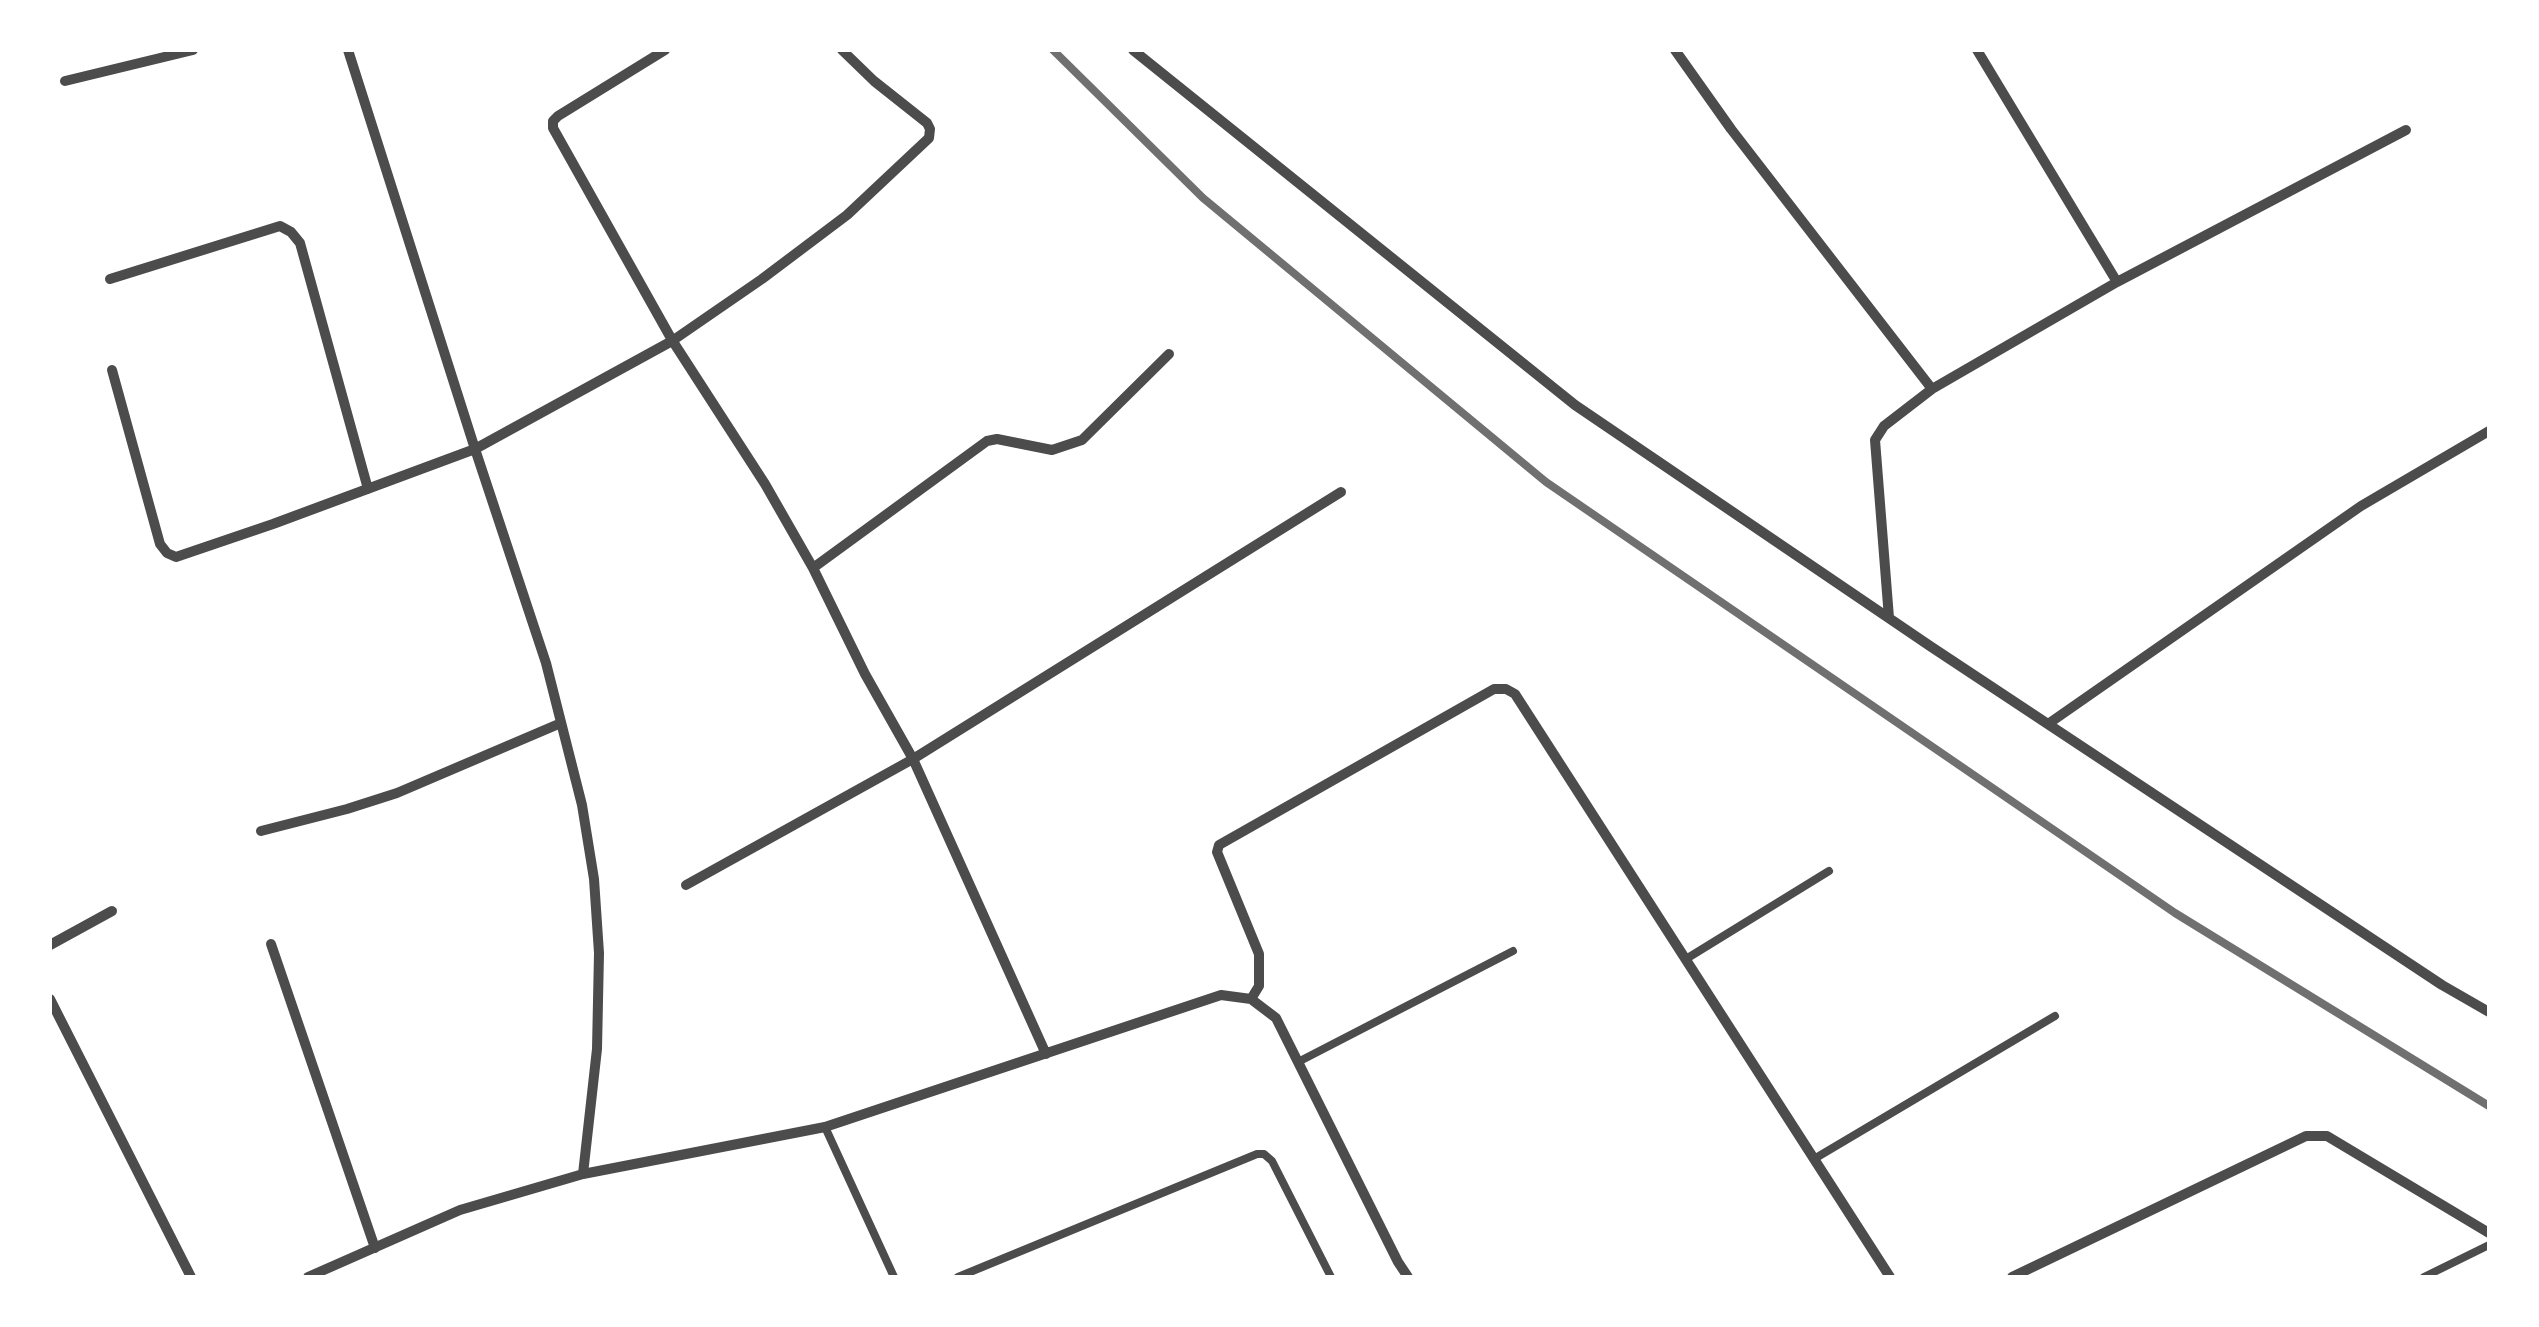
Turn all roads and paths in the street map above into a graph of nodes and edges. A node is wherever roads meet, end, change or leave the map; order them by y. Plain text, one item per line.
1 (193, 50) edge
2 (348, 50) edge
3 (665, 50) edge
4 (842, 50) edge
5 (1132, 50) edge
6 (1675, 50) edge
7 (1977, 50) edge
8 (66, 81) dead end
9 (2406, 130) dead end
10 (110, 279) dead end
11 (2117, 282) junction
12 (672, 340) junction
13 (1169, 354) dead end
14 (112, 370) dead end
15 (1932, 389) junction
16 (2489, 431) edge
17 (475, 449) junction
18 (368, 489) junction
19 (1341, 492) dead end
20 (813, 568) junction
21 (1889, 618) junction
22 (561, 723) junction
23 (2048, 724) junction
24 (913, 759) junction
25 (261, 831) dead end
26 (1829, 871) dead end
27 (686, 885) dead end
28 (112, 911) dead end
29 (271, 944) dead end
30 (50, 945) edge
31 (1513, 951) dead end
32 (1686, 959) junction
33 (50, 999) edge
34 (1252, 999) junction
35 (2489, 1012) edge
36 (2056, 1016) dead end
37 (1046, 1054) junction
38 (1298, 1062) junction
39 (824, 1127) junction
40 (1814, 1159) junction
41 (583, 1174) junction
42 (2489, 1233) edge
43 (2489, 1245) edge
44 (376, 1248) junction
45 (191, 1277) edge
46 (308, 1277) edge
47 (894, 1277) edge
48 (958, 1277) edge
49 (1331, 1277) edge
50 (1408, 1277) edge
51 (1890, 1277) edge
52 (2012, 1277) edge
53 (2424, 1277) edge

1 - 8 street
2 - 17 street
3 - 12 street
4 - 12 street
5 - 21 street
6 - 15 street
7 - 11 street
9 - 11 street
10 - 18 street
11 - 15 street
12 - 17 street
12 - 20 street
13 - 20 street
14 - 18 street
15 - 21 street
16 - 23 street
17 - 18 street
17 - 22 street
19 - 24 street
20 - 24 street
21 - 23 street
22 - 25 street
22 - 41 street
23 - 35 street
24 - 27 street
24 - 37 street
26 - 32 lane
28 - 30 street
29 - 44 street
31 - 38 lane
32 - 34 street
32 - 40 street
33 - 45 street
34 - 37 street
34 - 38 street
36 - 40 lane
37 - 39 street
38 - 50 street
39 - 41 street
39 - 47 lane
40 - 51 street
41 - 44 street
42 - 52 street
43 - 53 lane
44 - 46 street
48 - 49 lane

